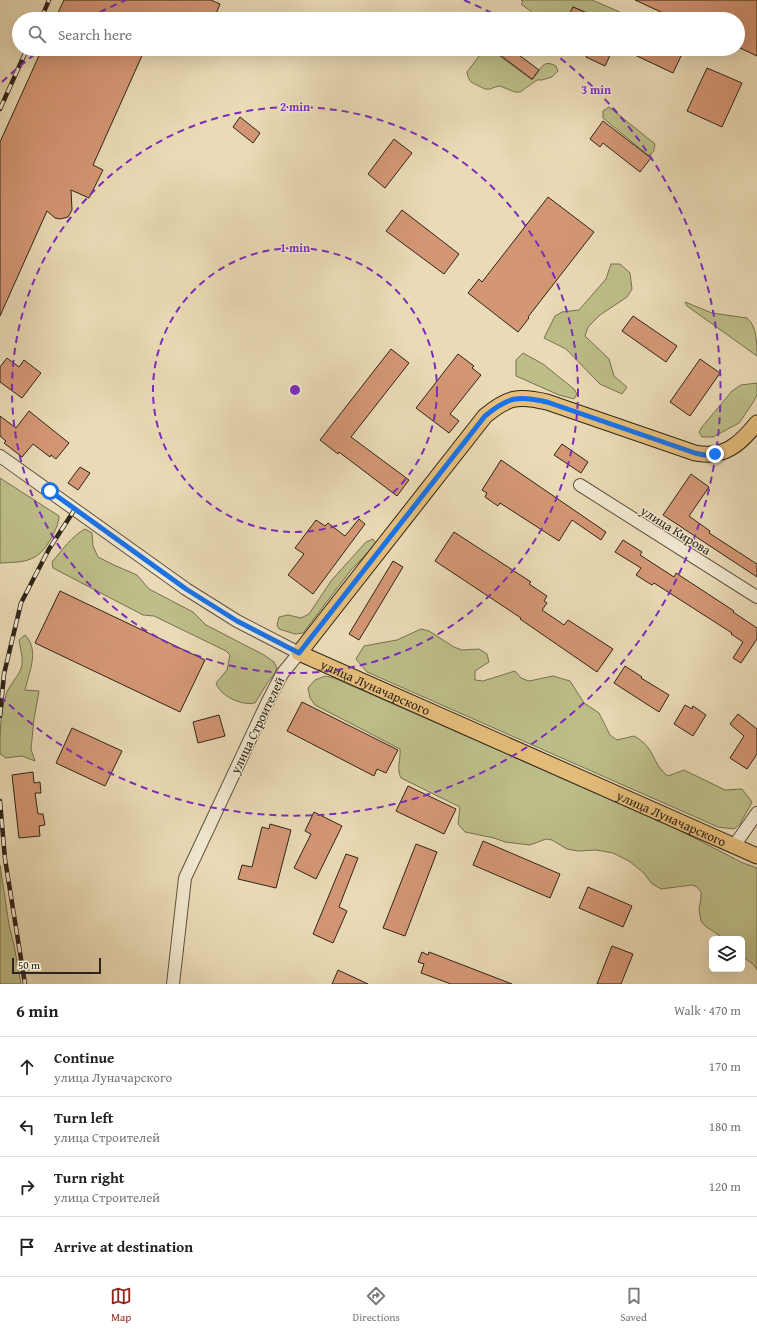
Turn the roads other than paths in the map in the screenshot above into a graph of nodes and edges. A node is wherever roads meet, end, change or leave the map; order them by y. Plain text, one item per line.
1 (757, 423) edge
2 (0, 456) edge
3 (580, 485) dead end
4 (757, 597) edge
5 (299, 653) junction
6 (757, 813) edge
7 (734, 846) junction
8 (757, 856) edge
9 (173, 984) edge

1 - 5 main road, улица Строителей
2 - 5 street, улица Луначарского
3 - 4 street, улица Кирова
5 - 7 main road, улица Луначарского
5 - 9 street, улица Строителей
6 - 7 street
7 - 8 main road, улица Луначарского

